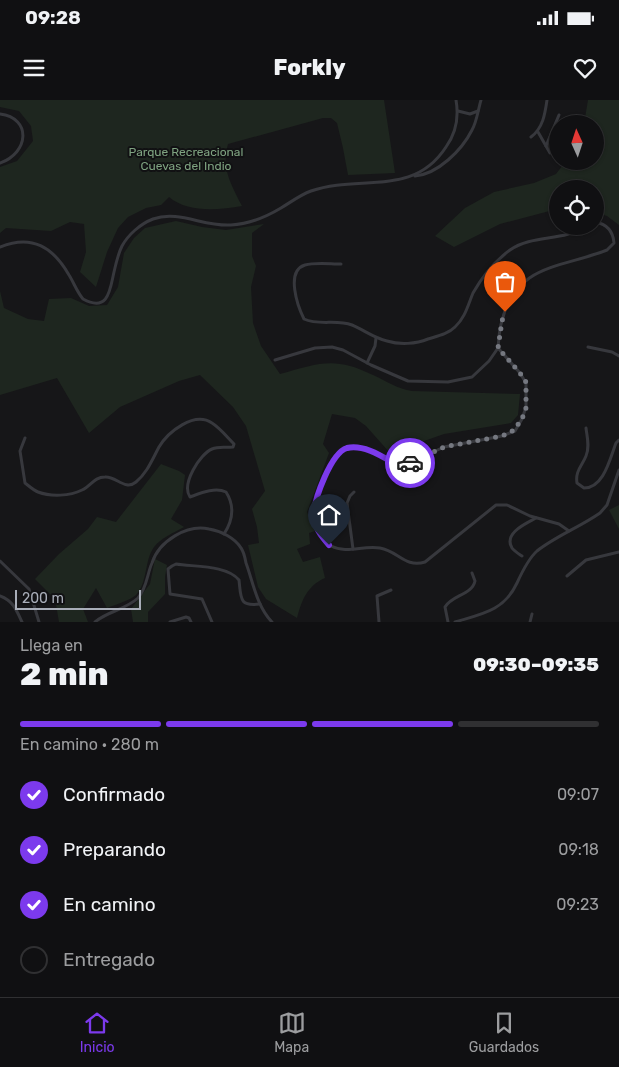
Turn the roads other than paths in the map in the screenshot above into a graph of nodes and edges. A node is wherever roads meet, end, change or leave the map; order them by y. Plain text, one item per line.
1 (456, 100) edge
2 (481, 100) edge
3 (547, 100) edge
4 (458, 111) junction
5 (478, 111) junction
6 (0, 114) edge
7 (538, 132) junction
8 (532, 137) dead end
9 (549, 139) edge
10 (546, 146) junction
11 (549, 151) edge
12 (0, 163) edge
13 (412, 176) junction
14 (604, 225) edge
15 (567, 235) edge
16 (0, 247) edge
17 (341, 264) dead end
18 (376, 338) junction
19 (588, 347) dead end
20 (498, 348) junction
21 (619, 356) edge
22 (275, 360) dead end
23 (367, 363) junction
24 (586, 428) dead end
25 (25, 438) dead end
26 (619, 440) edge
27 (619, 470) edge
28 (354, 492) dead end
29 (536, 518) junction
30 (570, 531) junction
31 (224, 534) junction
32 (353, 549) junction
33 (619, 552) edge
34 (522, 556) dead end
35 (0, 561) edge
36 (472, 573) dead end
37 (567, 576) dead end
38 (391, 590) dead end
39 (0, 596) edge
40 (260, 604) junction
41 (532, 614) dead end
42 (22, 622) edge
43 (39, 622) edge
44 (95, 622) edge
45 (170, 622) edge
46 (191, 622) edge
47 (212, 622) edge
48 (272, 622) edge
49 (379, 622) edge
50 (448, 622) edge
51 (455, 622) edge
52 (530, 622) edge

1 - 4 street
2 - 5 street
3 - 7 street
4 - 5 street
4 - 13 street
5 - 13 street
6 - 12 street
7 - 8 street
7 - 10 street
9 - 10 street
10 - 11 street
13 - 16 street
14 - 20 street
15 - 18 street
17 - 18 street
18 - 23 street
19 - 21 street
20 - 23 street
20 - 32 street
22 - 23 street
24 - 26 street
25 - 31 street
27 - 30 street
28 - 32 street
29 - 30 street
29 - 32 street
29 - 34 street
30 - 51 street
31 - 40 street
31 - 44 street
33 - 37 street
35 - 43 street
36 - 50 street
38 - 49 street
39 - 42 street
40 - 47 street
40 - 48 street
41 - 52 street
45 - 46 street

